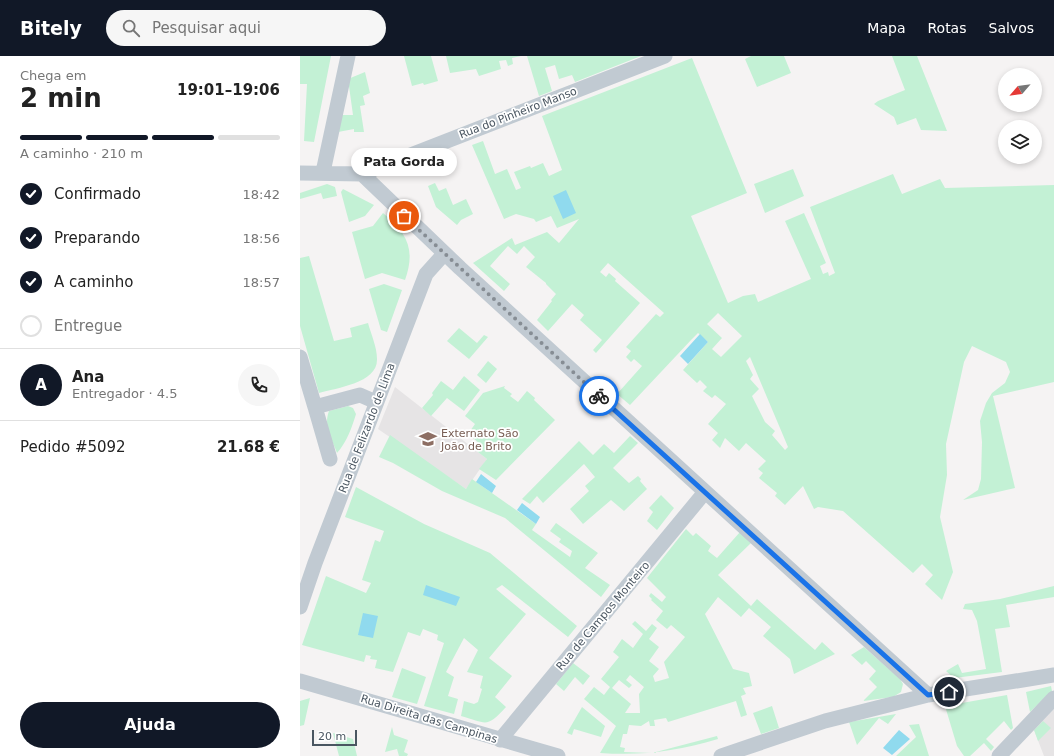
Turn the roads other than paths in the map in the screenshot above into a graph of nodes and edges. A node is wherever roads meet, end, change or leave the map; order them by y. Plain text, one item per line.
1 (348, 56) edge
2 (665, 56) edge
3 (323, 172) junction
4 (300, 173) edge
5 (362, 174) junction
6 (444, 254) junction
7 (300, 357) edge
8 (376, 402) junction
9 (315, 407) junction
10 (330, 459) dead end
11 (705, 492) junction
12 (300, 608) edge
13 (1054, 675) edge
14 (300, 681) edge
15 (928, 695) junction
16 (1054, 698) edge
17 (500, 740) junction
18 (558, 756) edge
19 (721, 756) edge
20 (999, 756) edge

1 - 3 street
2 - 5 street, Rua do Pinheiro Manso
3 - 4 street, Rua do Pinheiro Manso
3 - 5 street, Rua do Pinheiro Manso
5 - 6 street
6 - 8 street, Rua de Felizardo de Lima
6 - 11 street
7 - 9 street
8 - 9 street
8 - 12 street, Rua de Felizardo de Lima
9 - 10 street
11 - 15 street
11 - 17 street, Rua de Campos Monteiro
13 - 15 street
14 - 17 street, Rua Direita das Campinas
15 - 19 street
16 - 20 street
17 - 18 street, Rua Direita das Campinas

